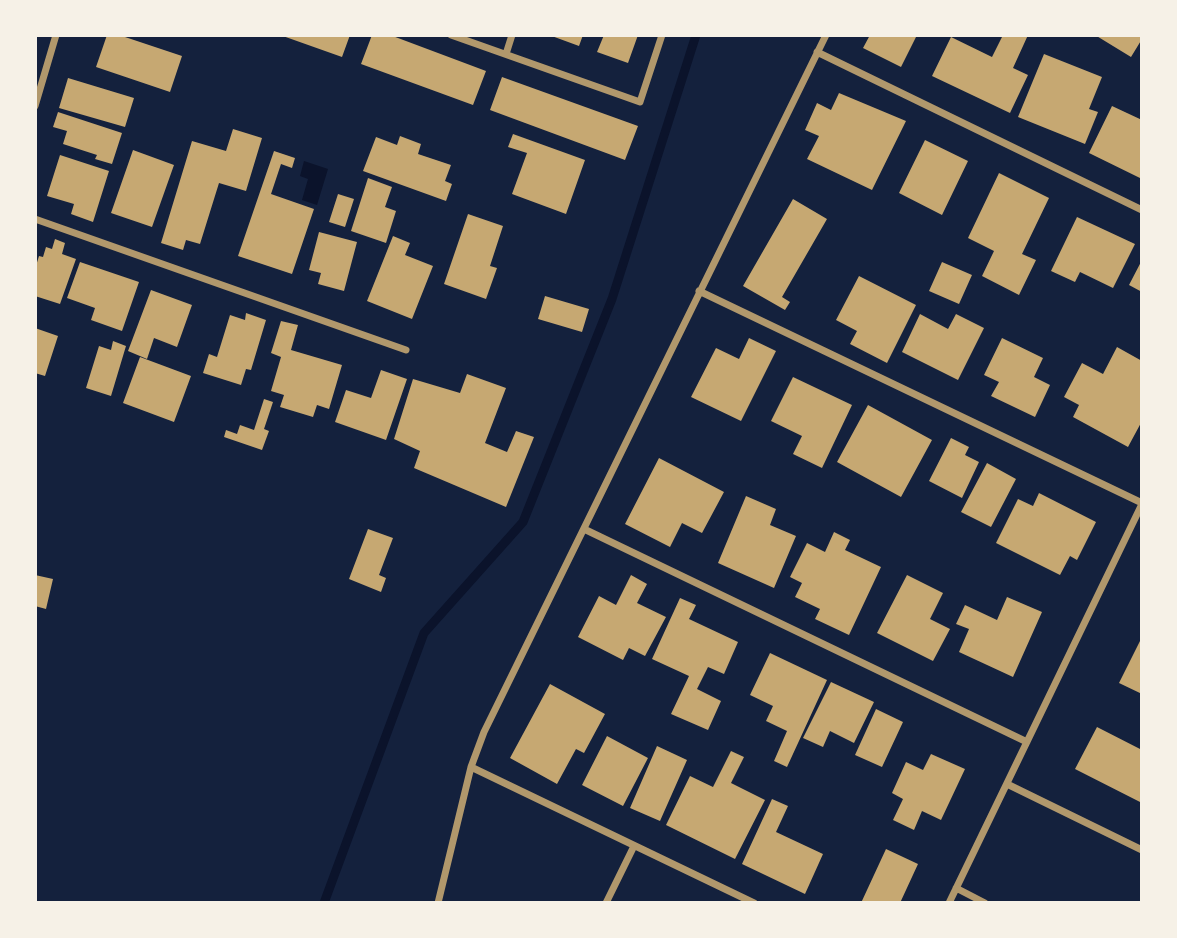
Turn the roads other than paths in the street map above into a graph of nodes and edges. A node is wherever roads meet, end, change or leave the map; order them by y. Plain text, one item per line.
1 (57, 35) edge
2 (451, 35) edge
3 (512, 35) edge
4 (662, 35) edge
5 (825, 35) edge
6 (817, 52) junction
7 (506, 54) junction
8 (35, 107) edge
9 (1142, 210) edge
10 (35, 219) edge
11 (699, 290) junction
12 (406, 350) dead end
13 (1142, 504) edge
14 (584, 529) junction
15 (1027, 742) junction
16 (471, 767) junction
17 (1007, 784) junction
18 (634, 845) junction
19 (1142, 850) edge
20 (956, 888) junction
21 (438, 903) edge
22 (606, 903) edge
23 (754, 903) edge
24 (949, 903) edge
25 (985, 903) edge

1 - 8 street
2 - 7 street
3 - 7 street
4 - 7 street
5 - 6 street
6 - 9 street
6 - 11 street
10 - 12 street
11 - 13 street
11 - 14 street
13 - 15 street
14 - 15 street
14 - 16 street
15 - 17 street
16 - 18 street
16 - 21 street
17 - 19 street
17 - 20 street
18 - 22 street
18 - 23 street
20 - 24 street
20 - 25 street

